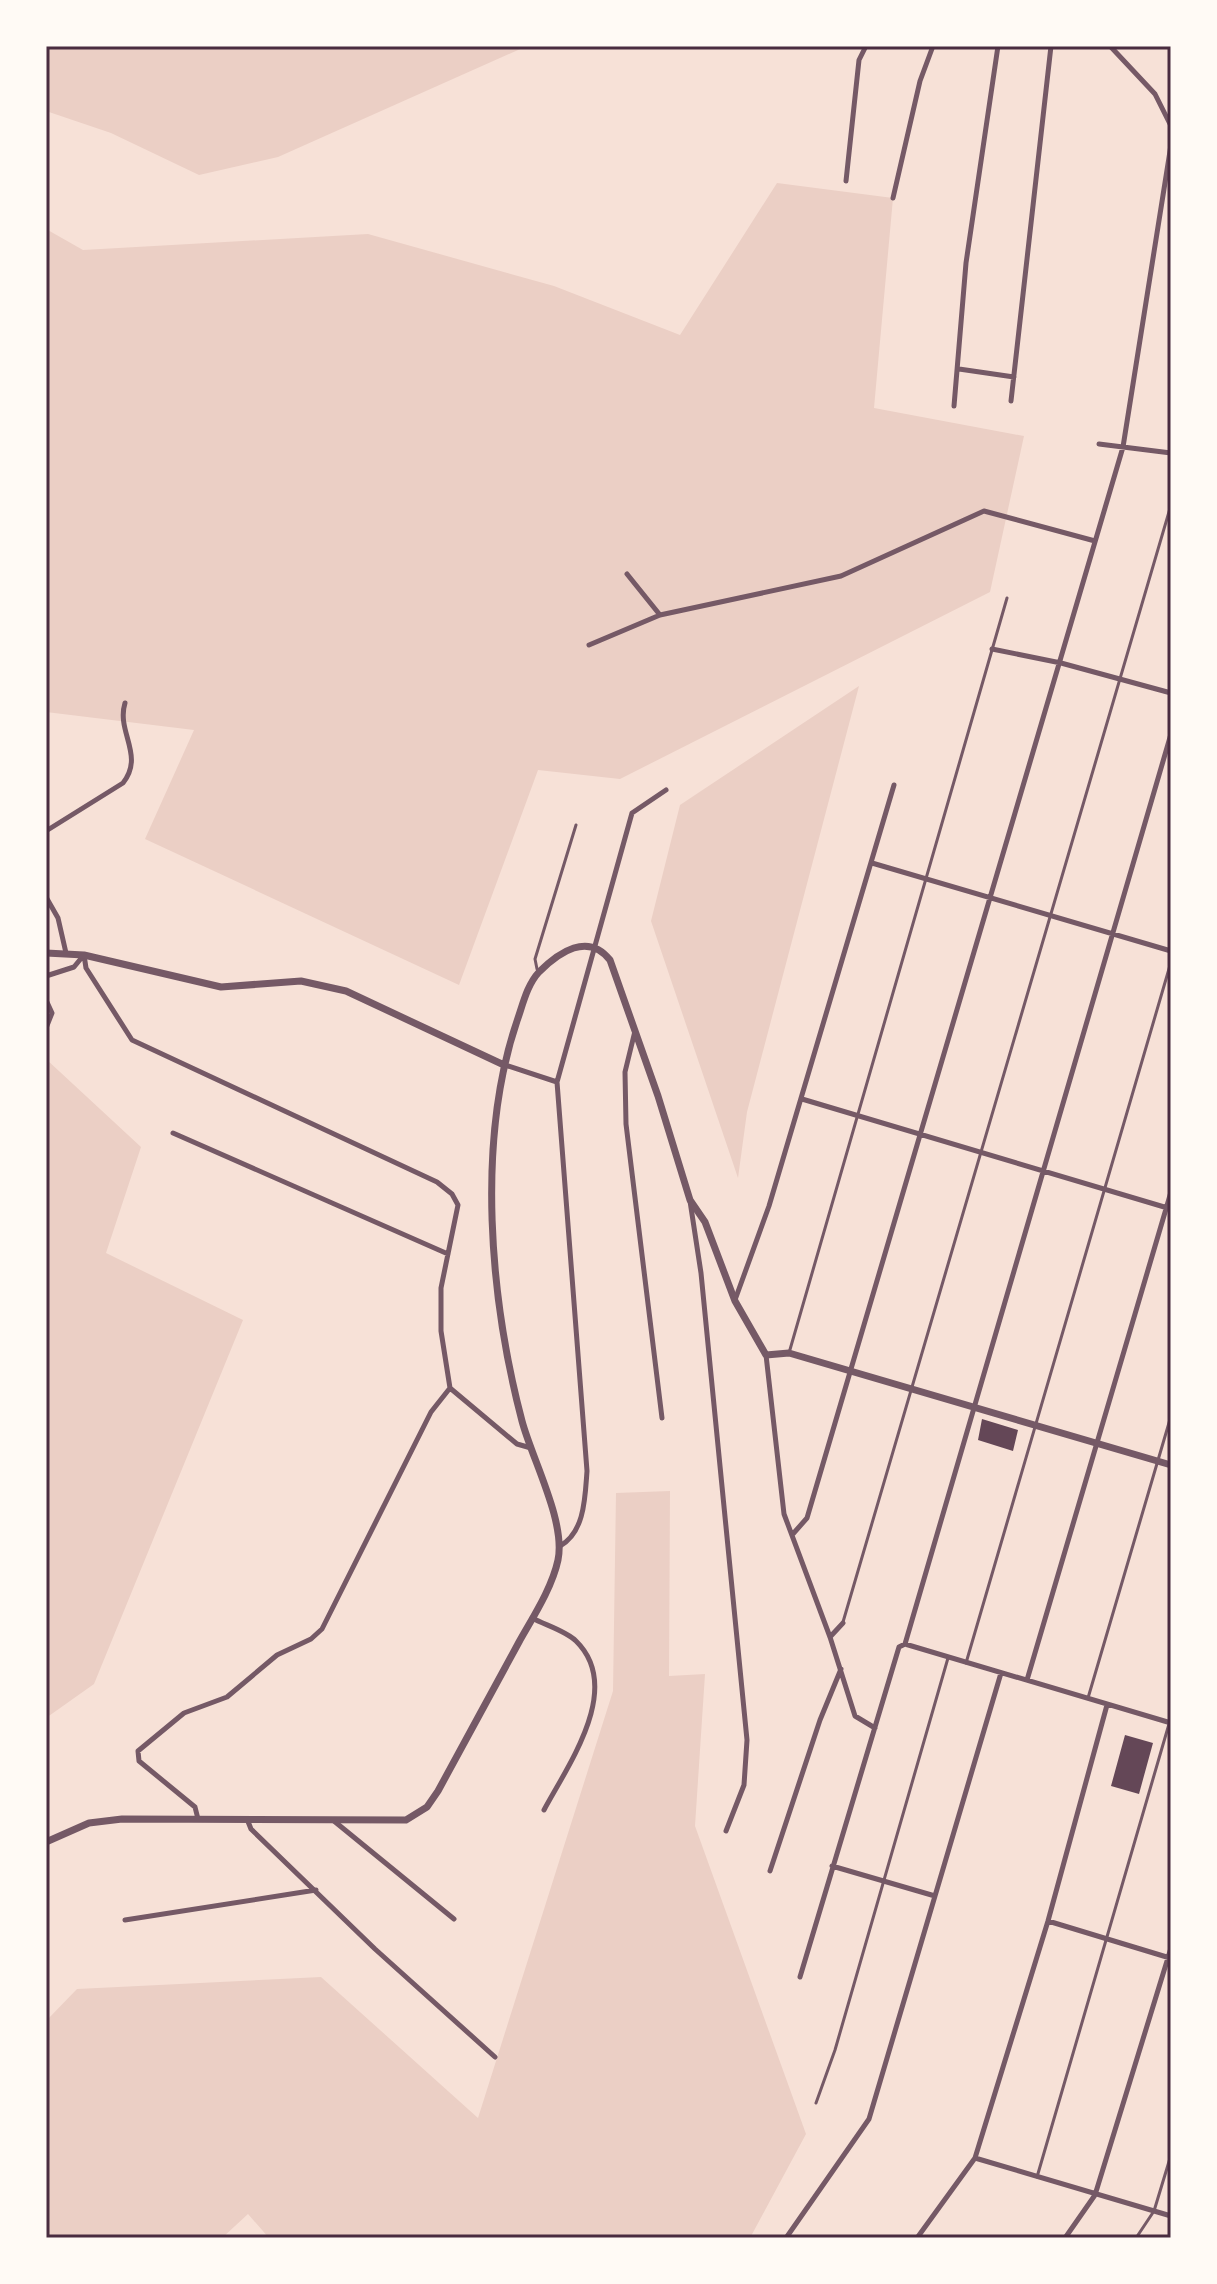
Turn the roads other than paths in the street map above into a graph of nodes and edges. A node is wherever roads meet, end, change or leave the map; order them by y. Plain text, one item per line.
1 (866, 46) edge
2 (933, 46) edge
3 (998, 46) edge
4 (1051, 46) edge
5 (1110, 46) edge
6 (1171, 126) edge
7 (1171, 145) edge
8 (846, 181) dead end
9 (893, 198) dead end
10 (959, 369) junction
11 (1014, 377) junction
12 (1011, 401) dead end
13 (954, 406) dead end
14 (1099, 444) dead end
15 (1123, 447) junction
16 (1171, 453) edge
17 (1171, 505) edge
18 (1095, 541) junction
19 (627, 574) dead end
20 (1007, 598) dead end
21 (660, 615) junction
22 (589, 645) dead end
23 (992, 649) junction
24 (1061, 663) junction
25 (1120, 678) junction
26 (1171, 693) edge
27 (125, 703) dead end
28 (1171, 734) edge
29 (894, 785) dead end
30 (666, 790) dead end
31 (576, 825) dead end
32 (46, 831) edge
33 (872, 863) junction
34 (929, 878) junction
35 (46, 897) edge
36 (989, 898) junction
37 (1050, 917) junction
38 (1112, 934) junction
39 (595, 947) junction
40 (1171, 951) edge
41 (46, 953) edge
42 (66, 953) junction
43 (84, 955) junction
44 (1171, 962) edge
45 (539, 973) junction
46 (46, 976) edge
47 (46, 1000) edge
48 (46, 1028) edge
49 (636, 1028) junction
50 (504, 1065) junction
51 (557, 1082) junction
52 (802, 1099) junction
53 (859, 1116) junction
54 (173, 1133) dead end
55 (922, 1135) junction
56 (982, 1152) junction
57 (1043, 1170) junction
58 (1105, 1189) junction
59 (1171, 1192) edge
60 (690, 1200) junction
61 (1169, 1208) edge
62 (448, 1254) junction
63 (735, 1301) junction
64 (789, 1353) junction
65 (766, 1355) junction
66 (852, 1371) junction
67 (450, 1388) junction
68 (912, 1388) junction
69 (975, 1407) junction
70 (1171, 1416) edge
71 (662, 1418) dead end
72 (1035, 1425) junction
73 (1095, 1444) junction
74 (531, 1448) junction
75 (1158, 1461) junction
76 (1171, 1465) edge
77 (792, 1535) junction
78 (559, 1547) junction
79 (532, 1618) junction
80 (843, 1623) joint
81 (830, 1637) junction
82 (902, 1646) junction
83 (949, 1657) junction
84 (966, 1663) junction
85 (841, 1669) junction
86 (1001, 1673) junction
87 (1027, 1680) junction
88 (1088, 1698) junction
89 (1107, 1705) junction
90 (1171, 1722) edge
91 (875, 1728) junction
92 (544, 1810) dead end
93 (247, 1819) junction
94 (198, 1820) junction
95 (334, 1821) junction
96 (726, 1831) dead end
97 (46, 1842) edge
98 (832, 1866) junction
99 (770, 1871) dead end
100 (883, 1881) junction
101 (316, 1890) junction
102 (935, 1896) junction
103 (454, 1919) dead end
104 (125, 1920) dead end
105 (1048, 1921) junction
106 (1107, 1939) junction
107 (1171, 1948) edge
108 (1170, 1958) edge
109 (800, 1977) dead end
110 (495, 2057) dead end
111 (816, 2103) dead end
112 (1171, 2155) edge
113 (975, 2158) junction
114 (1037, 2177) junction
115 (1095, 2195) junction
116 (1154, 2211) junction
117 (1171, 2216) edge
118 (786, 2238) edge
119 (917, 2238) edge
120 (1065, 2238) edge
121 (1136, 2238) edge

1 - 8 street
2 - 9 street
3 - 10 street
4 - 11 street
5 - 6 street
7 - 15 street
10 - 11 street
10 - 13 street
11 - 12 street
14 - 15 street
15 - 16 street
15 - 18 street
17 - 25 lane
18 - 21 street
18 - 24 street
19 - 21 street
20 - 23 lane
21 - 22 street
23 - 24 street
23 - 34 lane
24 - 25 street
24 - 36 street
25 - 26 street
25 - 37 lane
27 - 32 street
28 - 38 street
29 - 33 street
30 - 39 street
31 - 45 lane
33 - 34 street
33 - 52 street
34 - 36 street
34 - 53 lane
35 - 42 street
36 - 37 street
36 - 55 street
37 - 38 street
37 - 56 lane
38 - 40 street
38 - 57 street
39 - 45 street
39 - 49 street
39 - 51 street
41 - 42 street
42 - 43 street
43 - 46 street
43 - 50 street
43 - 62 street
44 - 58 lane
45 - 50 street
47 - 48 street
49 - 60 street
49 - 71 street
50 - 51 street
50 - 74 street
51 - 78 street
52 - 53 street
52 - 63 street
53 - 55 street
53 - 64 lane
54 - 62 street
55 - 56 street
55 - 66 street
56 - 57 street
56 - 68 lane
57 - 58 street
57 - 69 street
58 - 61 street
58 - 72 lane
59 - 61 street
60 - 63 street
60 - 96 street
61 - 73 street
62 - 67 street
63 - 65 street
64 - 65 street
64 - 66 street
65 - 77 street
66 - 68 street
66 - 77 street
67 - 74 street
67 - 94 street
68 - 69 street
68 - 80 lane
69 - 72 street
69 - 82 street
70 - 75 lane
72 - 73 street
72 - 84 lane
73 - 75 street
73 - 87 street
74 - 78 street
75 - 76 street
75 - 88 lane
77 - 81 street
78 - 79 street
79 - 92 street
79 - 95 street
80 - 81 street
81 - 85 street
82 - 83 street
82 - 91 street
83 - 84 street
83 - 100 lane
84 - 86 street
85 - 91 street
85 - 99 street
86 - 87 street
86 - 102 street
87 - 88 street
88 - 89 street
89 - 90 street
89 - 105 street
90 - 106 lane
91 - 98 street
93 - 94 street
93 - 95 street
93 - 101 street
94 - 97 street
95 - 103 street
98 - 100 street
98 - 109 street
100 - 102 street
100 - 111 lane
101 - 104 street
101 - 110 street
102 - 118 street
105 - 106 street
105 - 113 street
106 - 108 street
106 - 114 lane
107 - 108 street
108 - 115 street
112 - 116 lane
113 - 114 street
113 - 119 street
114 - 115 street
115 - 116 street
115 - 120 street
116 - 117 street
116 - 121 lane

